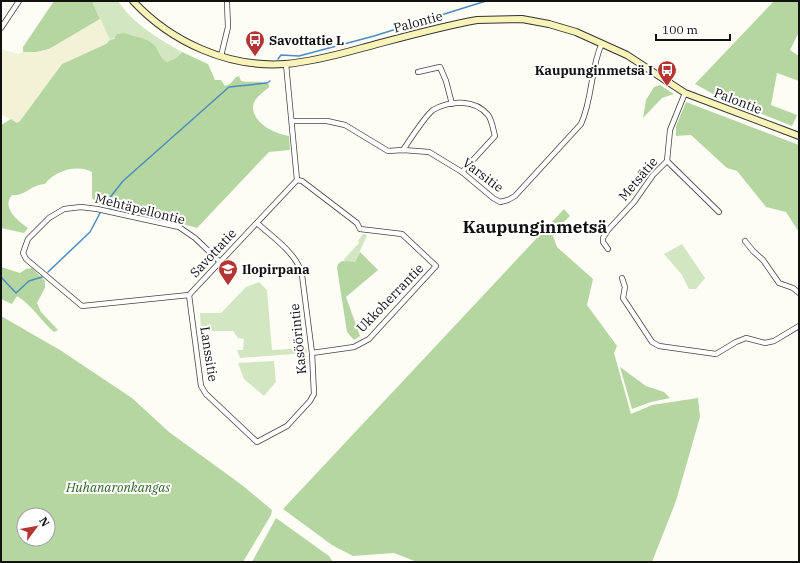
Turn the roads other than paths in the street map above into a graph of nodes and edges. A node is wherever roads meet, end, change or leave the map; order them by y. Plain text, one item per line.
1 (17, 1) edge
2 (133, 1) edge
3 (227, 1) edge
4 (1, 28) edge
5 (602, 43) junction
6 (221, 56) junction
7 (286, 64) junction
8 (418, 72) dead end
9 (685, 93) junction
10 (452, 104) junction
11 (292, 121) junction
12 (799, 136) edge
13 (403, 150) junction
14 (667, 161) junction
15 (462, 172) junction
16 (297, 180) junction
17 (719, 212) dead end
18 (257, 223) junction
19 (745, 240) dead end
20 (608, 249) dead end
21 (26, 259) joint
22 (220, 261) junction
23 (622, 278) dead end
24 (799, 293) edge
25 (189, 295) junction
26 (799, 326) edge
27 (312, 353) junction
28 (257, 442) joint

1 - 4 street
2 - 6 street, Palontie
3 - 6 street
5 - 7 street, Palontie
5 - 9 street, Palontie
5 - 15 street, Varsitie
6 - 7 street, Palontie
7 - 11 street
8 - 10 street
9 - 12 street, Palontie
9 - 14 street, Metsätie
10 - 13 street
10 - 15 street
11 - 13 street, Varsitie
11 - 16 street
13 - 15 street, Varsitie
14 - 17 street
14 - 20 street, Metsätie
16 - 18 street, Savottatie
16 - 27 street, Ukkoherrantie
18 - 22 street, Savottatie
18 - 27 street, Kasöörintie
19 - 24 street
21 - 22 street, Mehtäpellontie
21 - 25 street, Savottatie
22 - 25 street, Savottatie
23 - 26 street
25 - 28 street, Lanssitie
27 - 28 street, Kasöörintie

